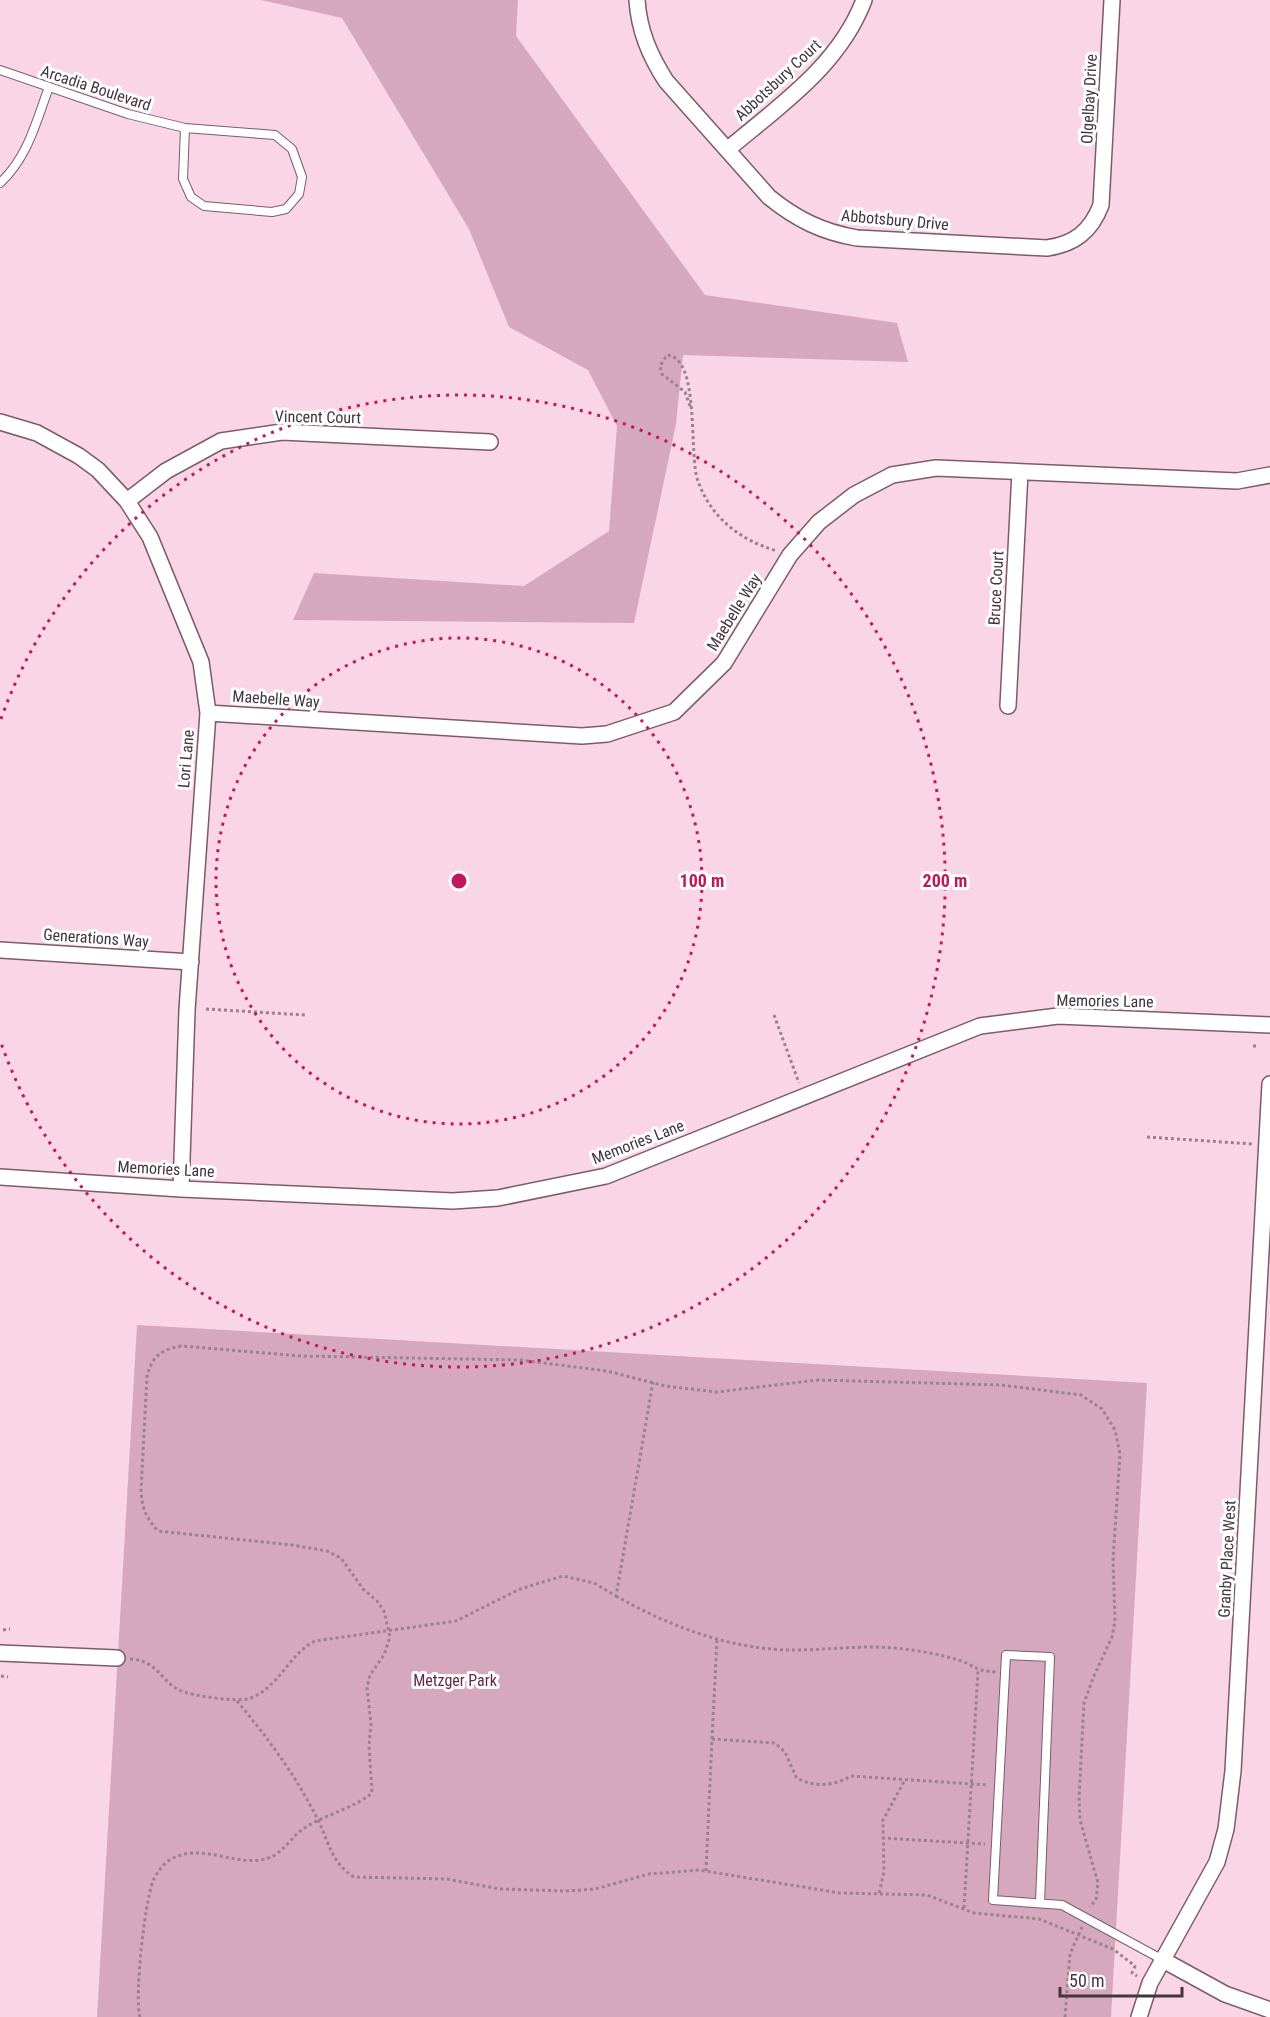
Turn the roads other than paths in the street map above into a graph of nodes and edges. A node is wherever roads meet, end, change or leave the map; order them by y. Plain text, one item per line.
1 (637, 0) edge
2 (864, 0) edge
3 (1112, 0) edge
4 (0, 70) edge
5 (49, 87) junction
6 (185, 128) junction
7 (727, 150) junction
8 (0, 183) edge
9 (1102, 199) joint
10 (0, 422) edge
11 (490, 442) dead end
12 (1020, 472) junction
13 (1270, 475) edge
14 (127, 501) junction
15 (1008, 706) dead end
16 (208, 713) junction
17 (0, 950) edge
18 (191, 962) junction
19 (1270, 1025) edge
20 (1270, 1084) edge
21 (0, 1177) edge
22 (180, 1189) junction
23 (1266, 1270) edge
24 (0, 1653) edge
25 (117, 1658) road end
26 (1040, 1902) junction
27 (1163, 1960) junction
28 (1270, 2010) edge
29 (1139, 2017) edge

1 - 7 street, Abbotsbury Drive
2 - 7 street, Abbotsbury Court
3 - 9 street, Olgelbay Drive
4 - 5 lane, Arcadia Boulevard
5 - 6 lane, Arcadia Boulevard
5 - 8 lane
6 - 6 lane, Arcadia Boulevard
7 - 9 street, Abbotsbury Drive
10 - 14 street, Lori Lane
11 - 14 street, Vincent Court
12 - 13 street, Maebelle Way
12 - 15 street, Bruce Court
12 - 16 street, Maebelle Way
14 - 16 street, Lori Lane
16 - 18 street, Lori Lane
17 - 18 street, Generations Way
18 - 22 street, Lori Lane
19 - 22 street, Memories Lane
20 - 23 street, Granby Place West
21 - 22 street, Memories Lane
23 - 27 street, Granby Place West
24 - 25 street
26 - 26 lane
26 - 27 lane
27 - 28 street
27 - 29 street, Granby Place West

